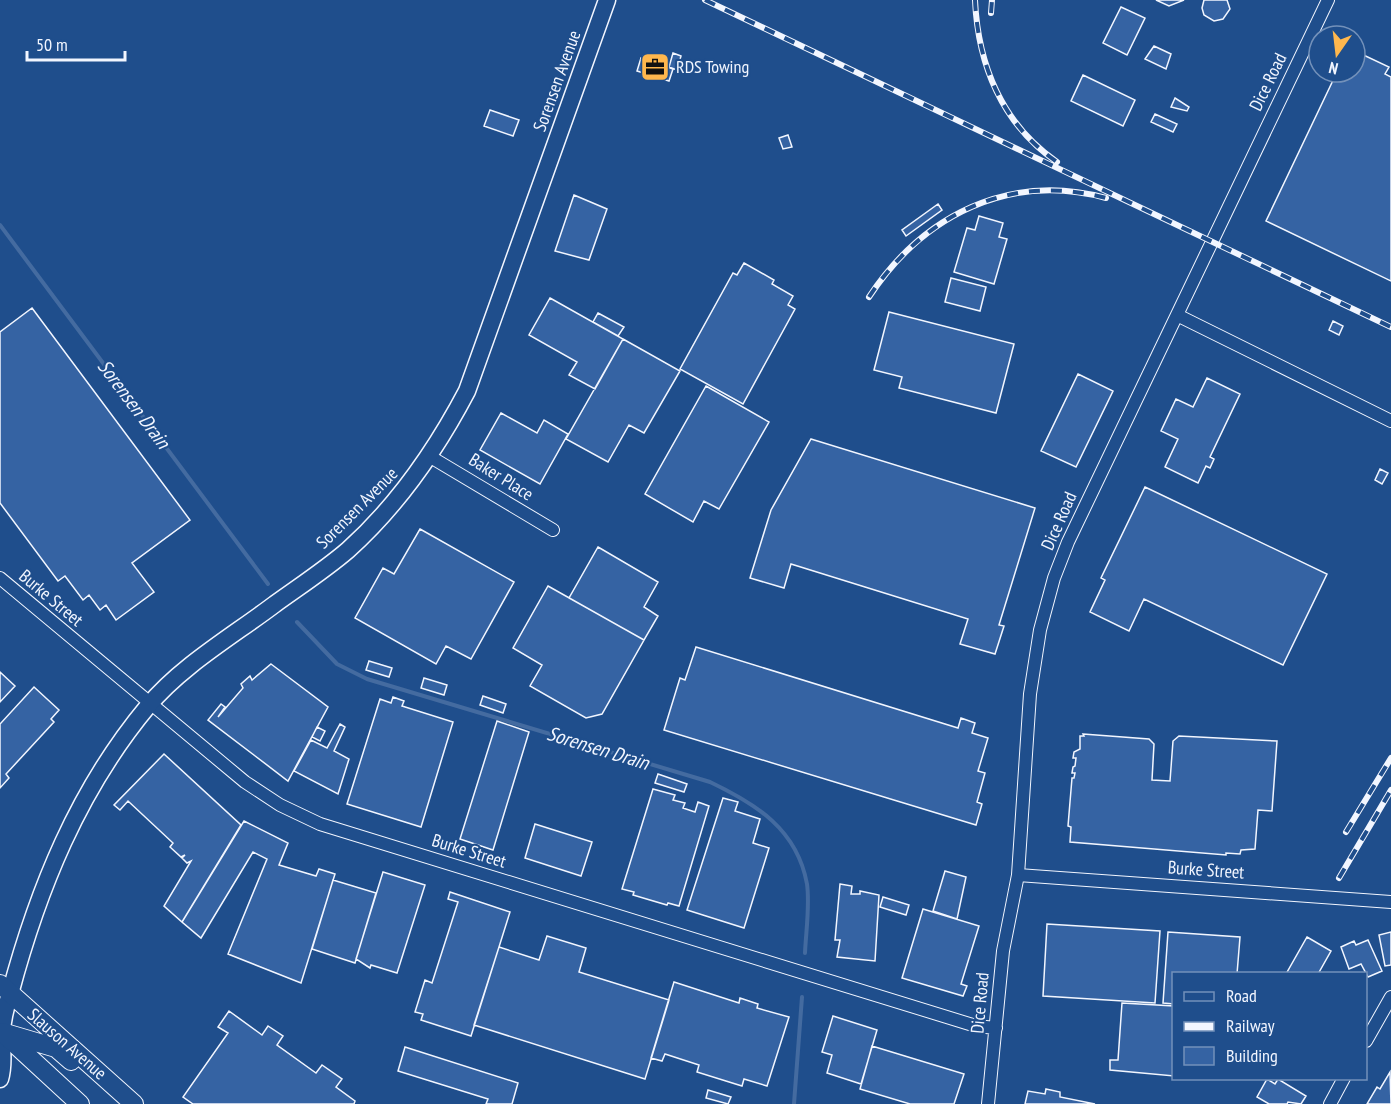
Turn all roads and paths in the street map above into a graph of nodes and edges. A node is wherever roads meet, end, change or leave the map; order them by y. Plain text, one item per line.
1 (607, 0) edge
2 (1328, 0) edge
3 (1177, 315) junction
4 (1391, 421) edge
5 (429, 456) junction
6 (553, 530) dead end
7 (0, 578) edge
8 (150, 704) junction
9 (1018, 875) junction
10 (1391, 902) edge
11 (3, 990) edge
12 (1391, 997) edge
13 (996, 1028) junction
14 (1, 1032) edge
15 (1367, 1038) edge
16 (0, 1079) edge
17 (1343, 1080) edge
18 (80, 1104) edge
19 (120, 1104) edge
20 (134, 1104) edge
21 (987, 1104) edge
22 (1330, 1104) edge

1 - 5 street, Sorensen Avenue
2 - 3 street, Dice Road
3 - 4 street
3 - 9 street, Dice Road
5 - 6 street, Baker Place
5 - 8 street, Sorensen Avenue
7 - 8 street, Burke Street
8 - 11 street, Sorensen Avenue
8 - 13 street, Burke Street
9 - 10 street, Burke Street
9 - 13 street, Dice Road
11 - 14 street, Sorensen Avenue
11 - 20 main road, Slauson Avenue
12 - 15 street
13 - 21 street, Dice Road
14 - 16 street, Sorensen Avenue
14 - 18 main road, Slauson Avenue
14 - 19 main road
17 - 22 street

